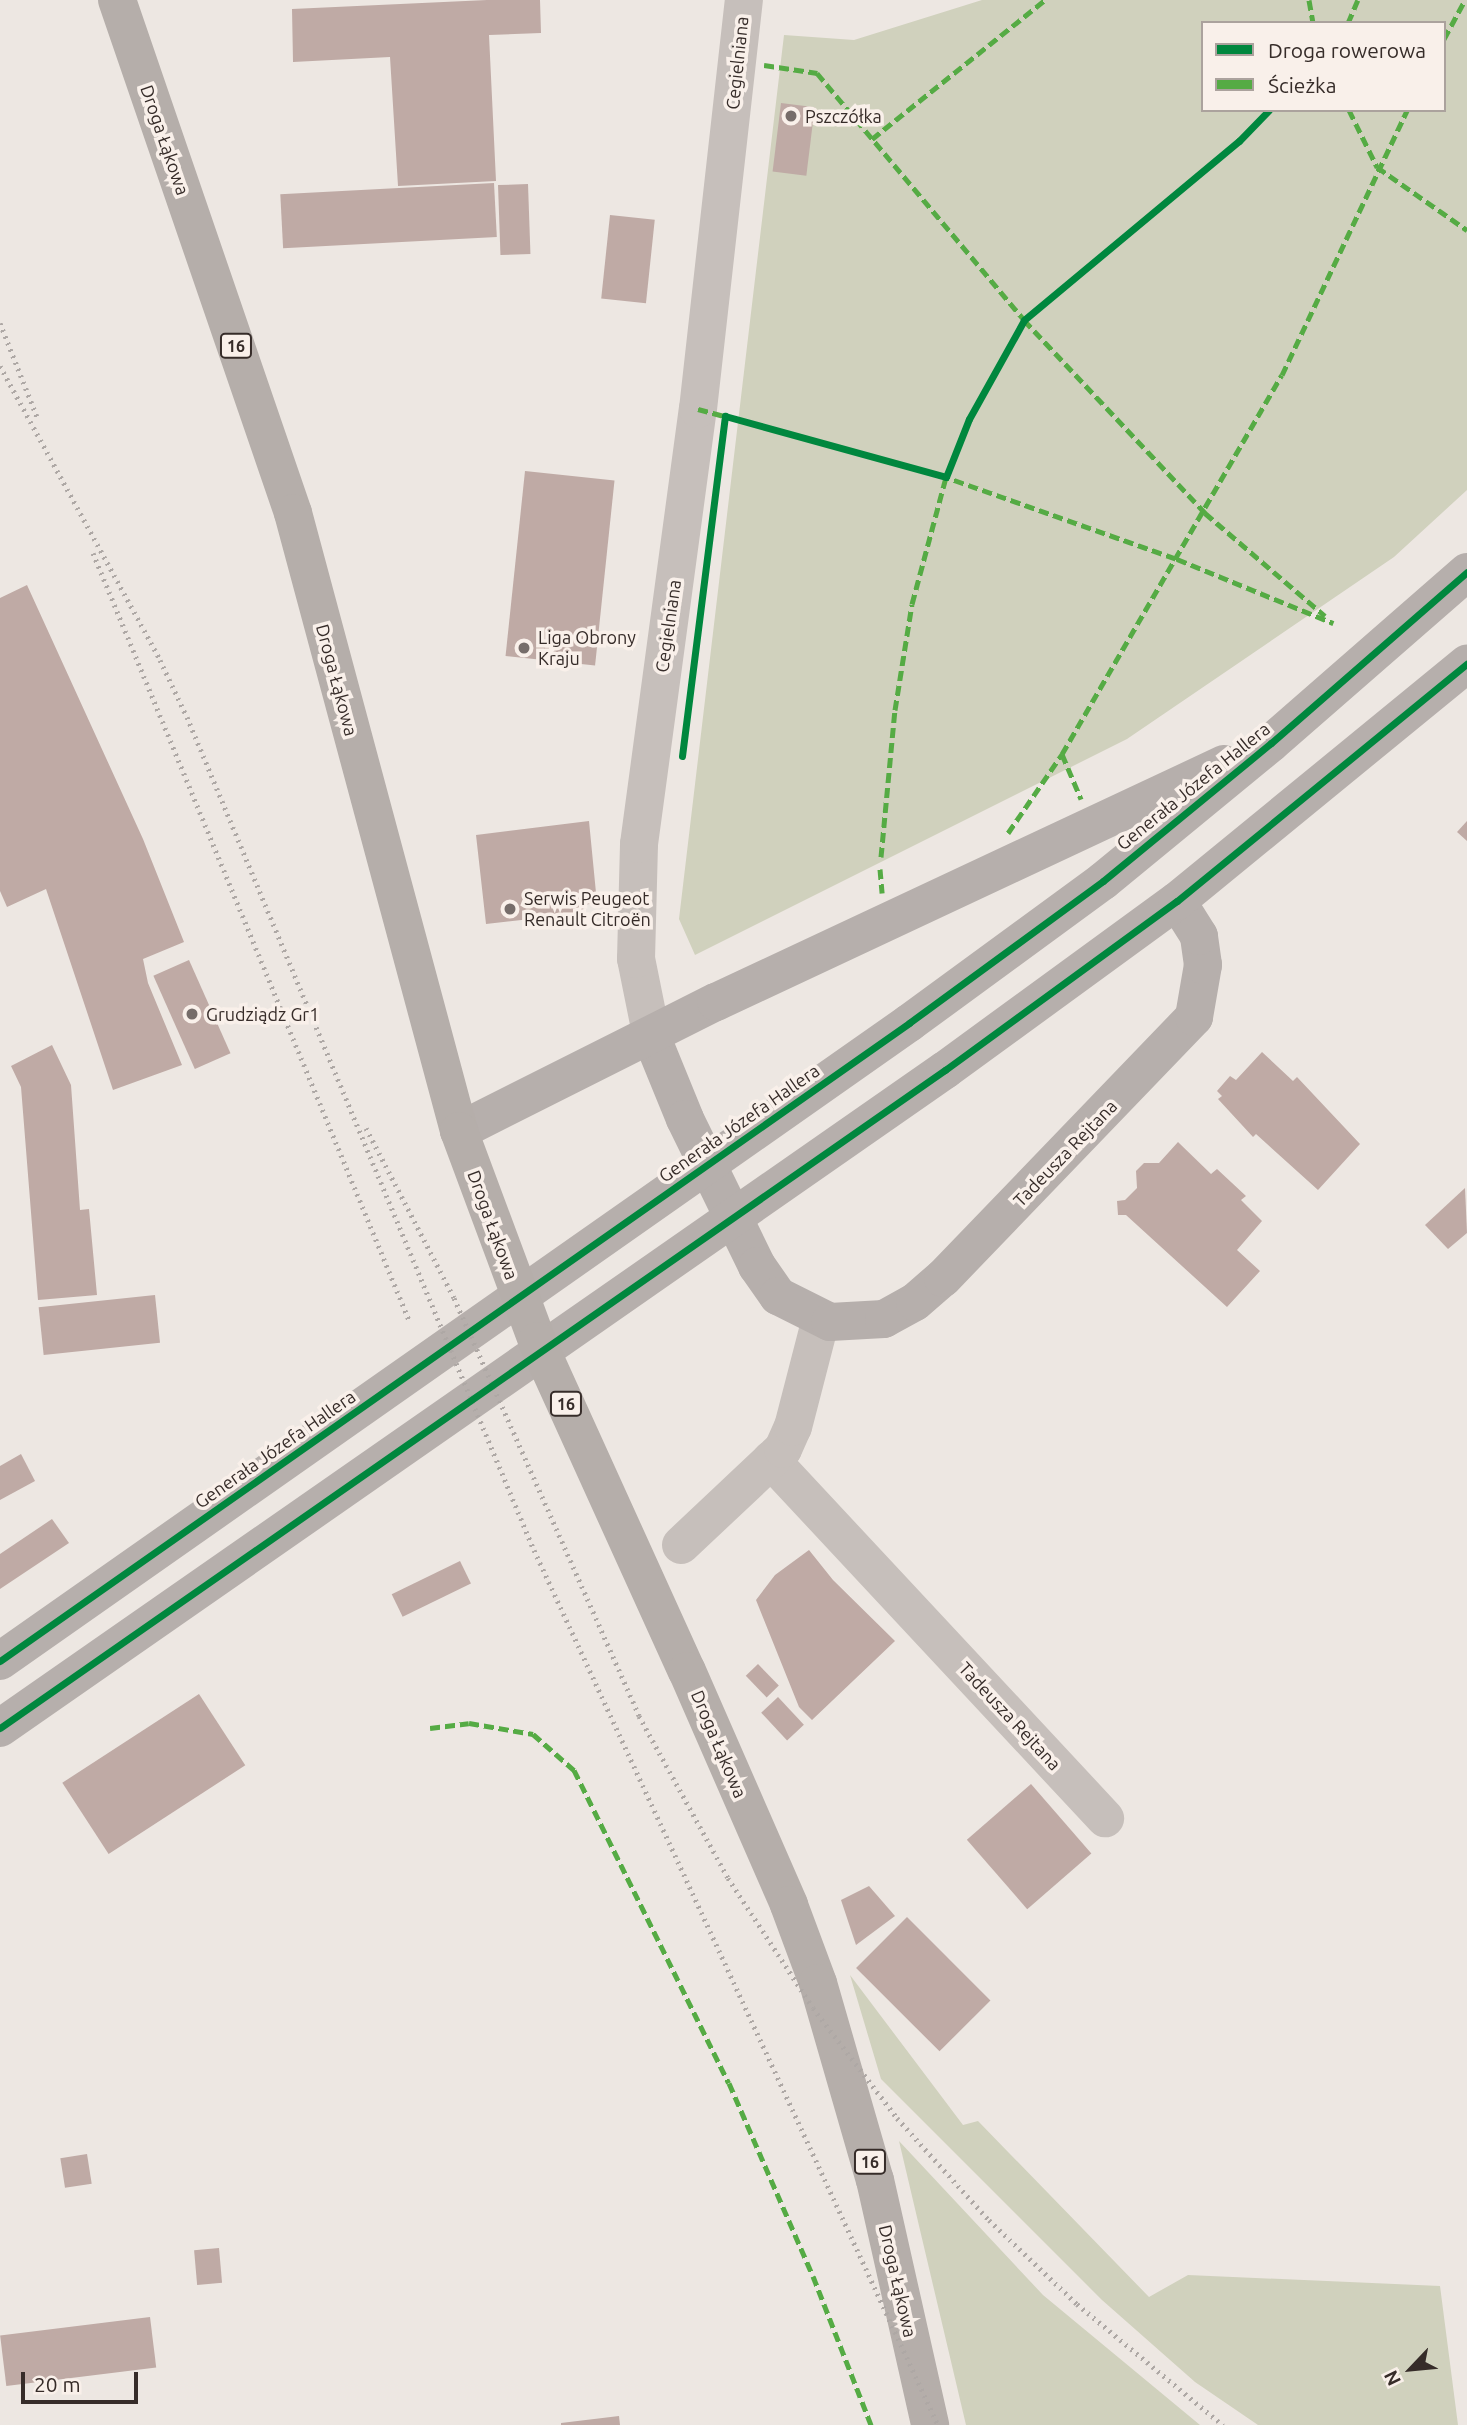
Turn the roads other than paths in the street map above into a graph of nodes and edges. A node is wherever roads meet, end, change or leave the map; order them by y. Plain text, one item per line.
1 (117, 0) edge
2 (744, 0) edge
3 (1466, 575) edge
4 (1467, 664) edge
5 (1271, 743) junction
6 (1177, 901) junction
7 (652, 1038) junction
8 (459, 1130) junction
9 (821, 1319) junction
10 (771, 1460) junction
11 (681, 1545) dead end
12 (0, 1661) edge
13 (4, 1725) edge
14 (1105, 1818) dead end
15 (930, 2425) edge

1 - 8 main road, Droga Łąkowa / 16
2 - 7 street, Cegielniana
3 - 5 main road, Generała Józefa Hallera
4 - 6 main road
5 - 7 main road
5 - 12 main road, Generała Józefa Hallera
6 - 9 main road, Tadeusza Rejtana
6 - 13 main road
7 - 8 main road
7 - 9 main road, Tadeusza Rejtana
8 - 15 main road, Droga Łąkowa / 16
9 - 10 street
10 - 11 street
10 - 14 street, Tadeusza Rejtana

